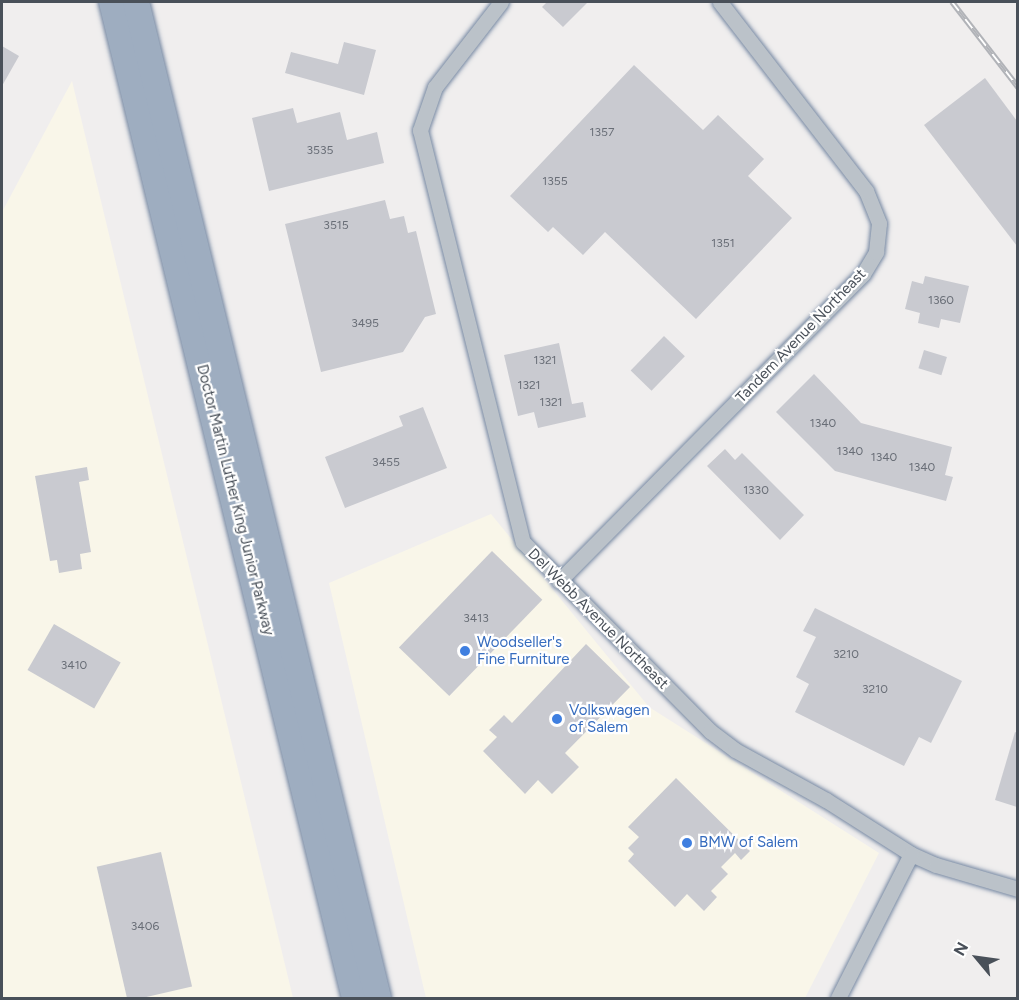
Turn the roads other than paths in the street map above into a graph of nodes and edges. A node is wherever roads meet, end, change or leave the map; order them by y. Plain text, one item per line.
1 (112, 2) edge
2 (136, 2) edge
3 (501, 2) edge
4 (720, 2) edge
5 (559, 581) junction
6 (305, 789) junction
7 (911, 854) junction
8 (1017, 889) edge
9 (345, 999) edge
10 (356, 999) edge
11 (378, 999) edge
12 (838, 999) edge

1 - 6 highway, Doctor Martin Luther King Junior Parkway
2 - 11 highway, Doctor Martin Luther King Junior Parkway
3 - 5 street, Del Webb Avenue Northeast
4 - 5 street, Tandem Avenue Northeast
5 - 7 street, Del Webb Avenue Northeast
6 - 9 highway
6 - 10 highway, Doctor Martin Luther King Junior Parkway
7 - 8 street, Del Webb Avenue Northeast
7 - 12 street

